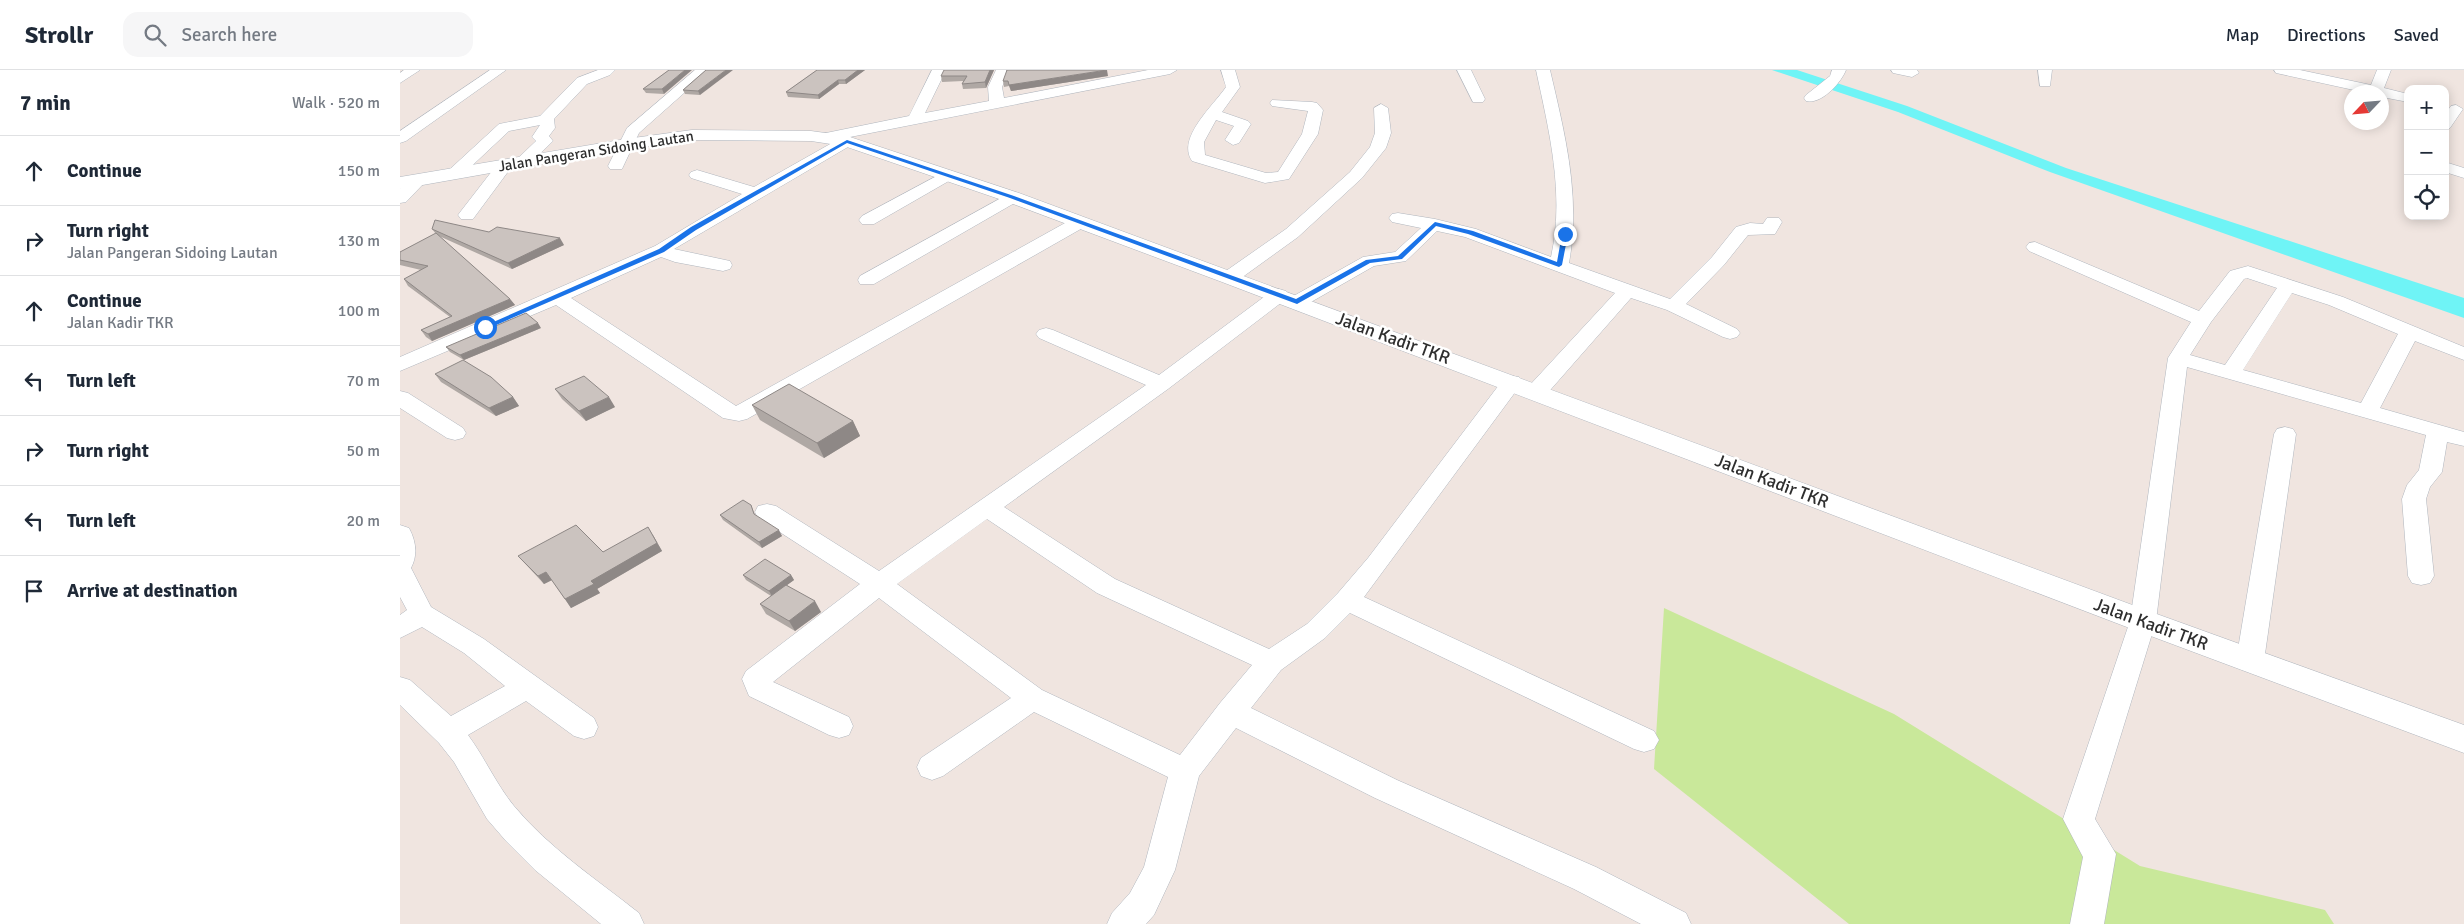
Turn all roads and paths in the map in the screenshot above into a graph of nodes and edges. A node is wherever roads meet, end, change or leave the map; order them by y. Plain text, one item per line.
1 (412, 70) edge
2 (499, 70) edge
3 (608, 70) edge
4 (703, 70) edge
5 (939, 70) edge
6 (1166, 70) edge
7 (1228, 70) edge
8 (1464, 70) edge
9 (1543, 70) edge
10 (2281, 70) edge
11 (2384, 70) edge
12 (1001, 73) dead end
13 (1837, 74) edge
14 (400, 79) edge
15 (2352, 85) edge
16 (2378, 85) edge
17 (2389, 93) edge
18 (1817, 94) dead end
19 (2404, 97) edge
20 (1478, 100) dead end
21 (997, 103) junction
22 (1277, 103) dead end
23 (1381, 108) dead end
24 (1212, 114) junction
25 (915, 119) junction
26 (545, 120) junction
27 (826, 137) junction
28 (400, 138) edge
29 (1234, 140) dead end
30 (847, 141) junction
31 (626, 144) junction
32 (513, 164) junction
33 (616, 166) dead end
34 (2449, 168) edge
35 (455, 173) junction
36 (2464, 173) edge
37 (697, 175) dead end
38 (948, 175) junction
39 (419, 180) junction
40 (400, 183) edge
41 (756, 193) junction
42 (1012, 197) junction
43 (400, 198) edge
44 (467, 215) dead end
45 (1398, 218) dead end
46 (868, 220) dead end
47 (1080, 222) junction
48 (1773, 222) dead end
49 (1435, 224) junction
50 (2035, 246) dead end
51 (661, 250) junction
52 (723, 265) dead end
53 (1559, 265) junction
54 (1230, 277) junction
55 (867, 280) dead end
56 (2288, 286) junction
57 (1627, 291) junction
58 (557, 297) junction
59 (1288, 299) junction
60 (497, 303) edge
61 (1674, 306) junction
62 (515, 314) junction
63 (2202, 320) junction
64 (2409, 332) junction
65 (1730, 333) dead end
66 (1046, 334) dead end
67 (2464, 354) edge
68 (2178, 358) junction
69 (400, 364) edge
70 (2230, 373) junction
71 (1161, 384) junction
72 (1524, 387) junction
73 (400, 398) edge
74 (2368, 411) junction
75 (2438, 431) junction
76 (455, 432) dead end
77 (2286, 434) dead end
78 (2464, 439) edge
79 (988, 508) junction
80 (767, 512) dead end
81 (400, 534) edge
82 (400, 565) edge
83 (400, 572) edge
84 (2421, 576) dead end
85 (879, 584) junction
86 (1347, 600) junction
87 (411, 621) edge
88 (2143, 621) junction
89 (2250, 661) junction
90 (1271, 662) junction
91 (400, 688) edge
92 (527, 688) junction
93 (1032, 698) junction
94 (1230, 711) junction
95 (839, 726) dead end
96 (584, 727) dead end
97 (448, 732) junction
98 (2464, 739) edge
99 (1644, 740) dead end
100 (932, 767) dead end
101 (1185, 771) junction
102 (627, 924) edge
103 (1124, 924) edge
104 (1674, 924) edge
105 (2086, 924) edge

1 - 14 street
2 - 28 street
3 - 26 street
4 - 31 street
5 - 25 street
6 - 21 street
7 - 24 street
8 - 20 street
9 - 53 street
10 - 15 street
11 - 16 street
12 - 21 street
13 - 18 street
17 - 19 street
21 - 25 street
22 - 24 street
23 - 54 street
24 - 29 street
25 - 27 street
26 - 32 street
26 - 35 street
27 - 30 street, Jalan Pangeran Sidoing Lautan
27 - 31 street, Jalan Pangeran Sidoing Lautan
30 - 38 street, Jalan Pangeran Sidoing Lautan
30 - 41 street
31 - 32 street, Jalan Pangeran Sidoing Lautan
31 - 33 street
32 - 35 street, Jalan Pangeran Sidoing Lautan
32 - 44 street
34 - 36 street
35 - 39 street, Jalan Pangeran Sidoing Lautan
37 - 41 street
38 - 42 street, Jalan Pangeran Sidoing Lautan
38 - 46 street
39 - 40 street, Jalan Pangeran Sidoing Lautan
39 - 43 street
41 - 51 street
42 - 47 street, Jalan Pangeran Sidoing Lautan
42 - 55 street
45 - 49 street
47 - 54 street, Jalan Kadir TKR
47 - 58 street
48 - 61 street
49 - 53 street
49 - 59 street
50 - 63 street
51 - 52 street
51 - 58 street
53 - 57 street
54 - 59 street, Jalan Kadir TKR
56 - 63 street
56 - 64 street
56 - 70 street
57 - 61 street
57 - 72 street
58 - 62 street
59 - 71 street
59 - 72 street, Jalan Kadir TKR
60 - 62 street
61 - 65 street
62 - 69 street
63 - 68 street
64 - 67 street
64 - 74 street
66 - 71 street
68 - 70 street
68 - 88 street
70 - 74 street
71 - 79 street
72 - 86 street
72 - 88 street, Jalan Kadir TKR
73 - 76 street
74 - 75 street
75 - 78 street
75 - 84 street
77 - 89 street
79 - 85 street
79 - 90 street
80 - 85 street
81 - 82 street
83 - 87 street
85 - 93 street
85 - 95 street
86 - 90 street
86 - 99 street
87 - 92 street
88 - 89 street, Jalan Kadir TKR
88 - 105 street
89 - 98 street, Jalan Kadir TKR
90 - 94 street
91 - 97 street
92 - 96 street
92 - 97 street
93 - 100 street
93 - 101 street
94 - 101 street
94 - 104 street
97 - 102 street
101 - 103 street

